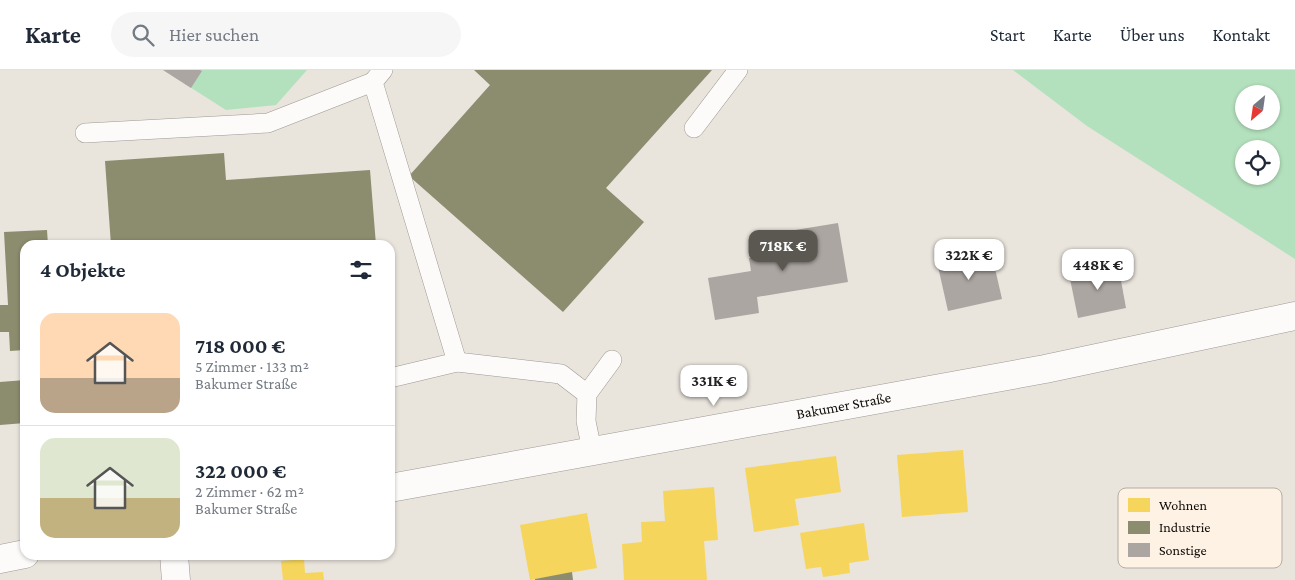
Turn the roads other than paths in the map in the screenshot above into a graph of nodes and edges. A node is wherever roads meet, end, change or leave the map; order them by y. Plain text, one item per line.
1 (738, 70) edge
2 (378, 76) edge
3 (694, 128) dead end
4 (85, 132) dead end
5 (1295, 316) edge
6 (612, 360) dead end
7 (457, 362) junction
8 (395, 377) edge
9 (586, 394) junction
10 (592, 451) junction
11 (395, 487) edge
12 (20, 555) edge
13 (0, 559) edge
14 (174, 560) edge
15 (176, 580) edge

1 - 3 lane
2 - 4 lane
2 - 7 lane
5 - 10 street, Bakumer Straße
6 - 9 lane
7 - 8 lane
7 - 9 lane
9 - 10 lane
10 - 11 street, Bakumer Straße
12 - 13 street
14 - 15 street

